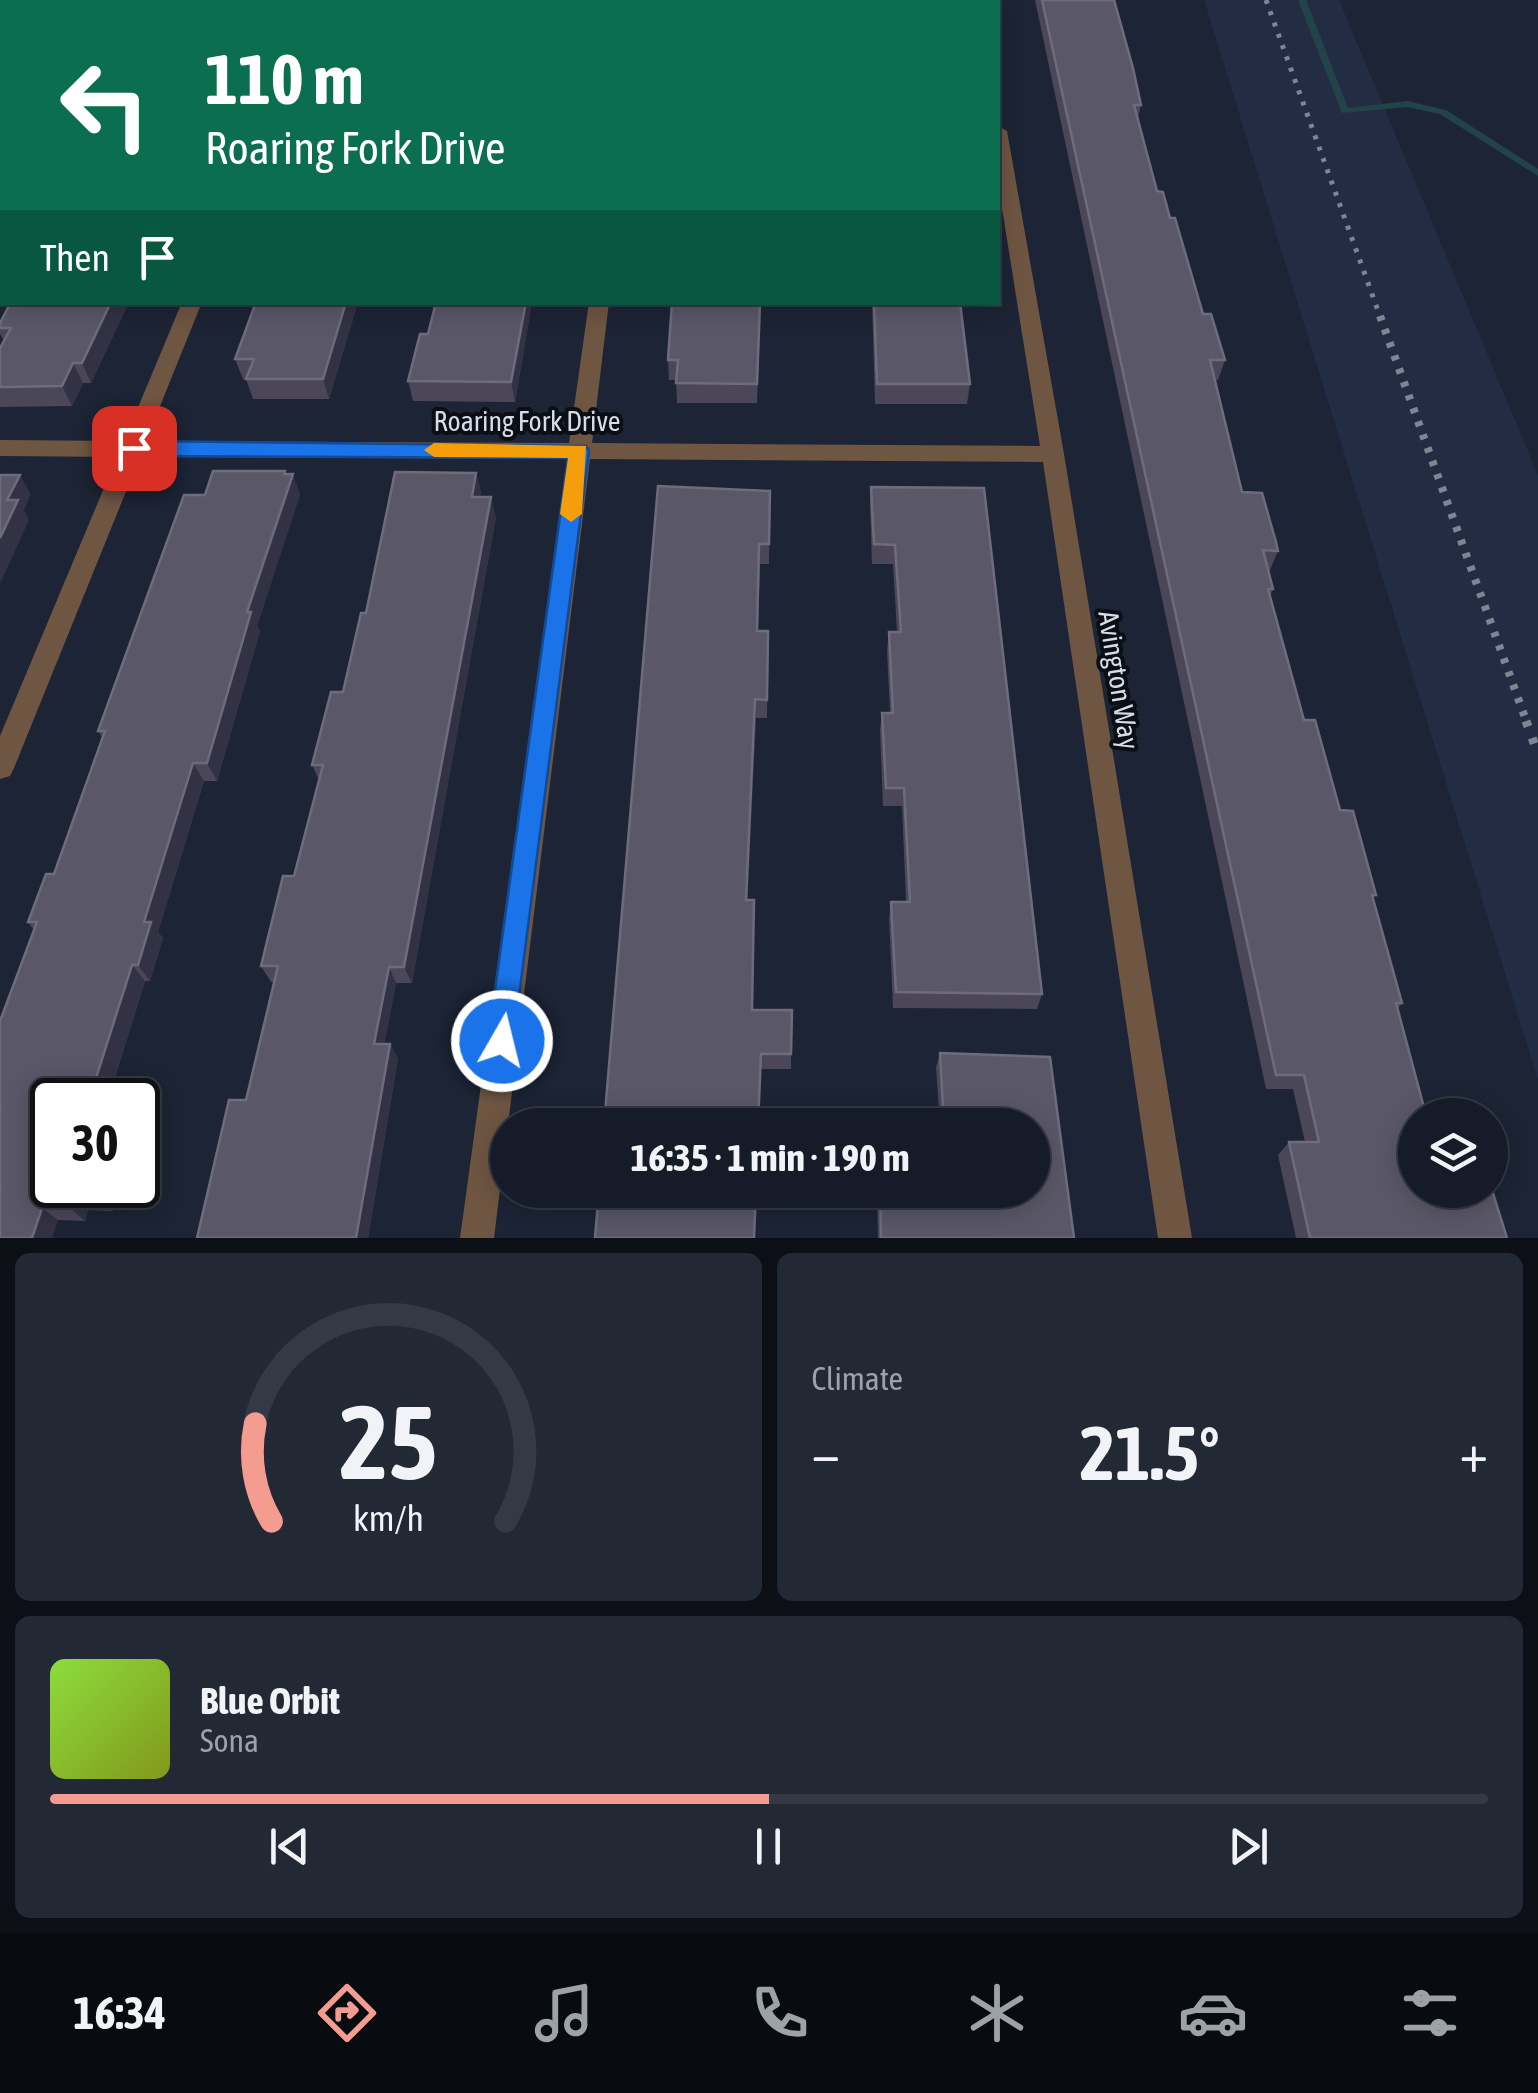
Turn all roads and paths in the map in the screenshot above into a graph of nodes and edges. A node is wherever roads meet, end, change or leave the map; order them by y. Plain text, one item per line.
1 (1000, 143) edge
2 (191, 305) edge
3 (599, 305) edge
4 (0, 448) edge
5 (134, 448) junction
6 (579, 451) junction
7 (1054, 454) junction
8 (0, 768) edge
9 (477, 1238) edge
10 (1175, 1238) edge

1 - 7 street, Avington Way
2 - 5 street
3 - 6 street
4 - 5 street, Roaring Fork Drive
5 - 6 street, Roaring Fork Drive
5 - 8 street
6 - 7 street, Roaring Fork Drive
6 - 9 street
7 - 10 street, Avington Way

